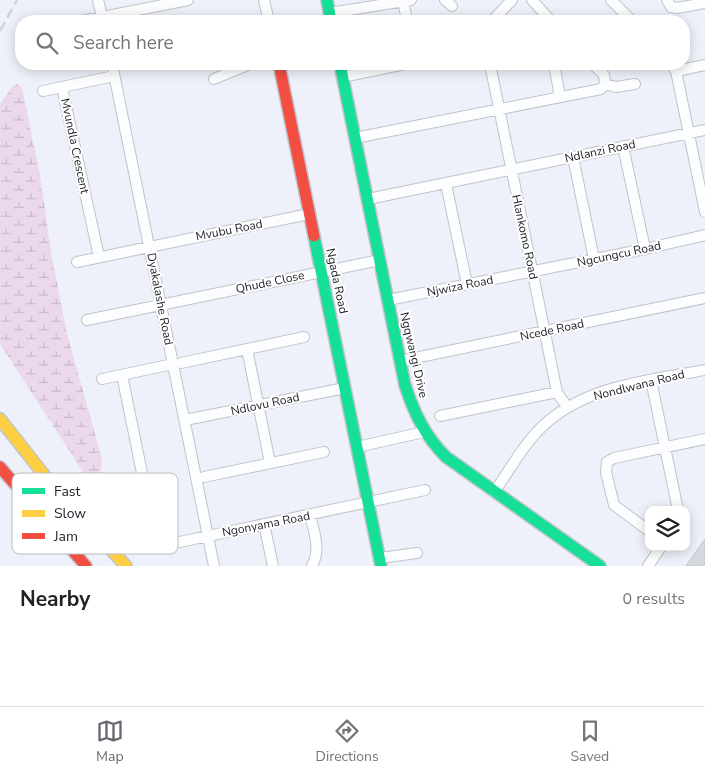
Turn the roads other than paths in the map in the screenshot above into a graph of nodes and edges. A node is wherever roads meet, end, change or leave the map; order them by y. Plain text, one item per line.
1 (98, 0) edge
2 (188, 0) edge
3 (264, 0) edge
4 (327, 0) edge
5 (406, 0) edge
6 (512, 0) edge
7 (532, 0) edge
8 (610, 0) edge
9 (667, 0) edge
10 (705, 3) edge
11 (101, 15) edge
12 (120, 15) edge
13 (268, 15) edge
14 (330, 15) edge
15 (339, 15) edge
16 (407, 15) edge
17 (498, 15) edge
18 (546, 15) edge
19 (626, 15) edge
20 (705, 65) edge
21 (690, 66) edge
22 (113, 70) edge
23 (236, 70) edge
24 (279, 70) edge
25 (341, 70) edge
26 (376, 70) edge
27 (491, 70) edge
28 (555, 70) edge
29 (599, 70) edge
30 (675, 70) edge
31 (114, 76) junction
32 (342, 77) junction
33 (214, 79) dead end
34 (605, 84) junction
35 (635, 84) dead end
36 (62, 87) junction
37 (43, 91) dead end
38 (560, 98) junction
39 (499, 109) junction
40 (705, 130) edge
41 (689, 134) junction
42 (355, 138) junction
43 (624, 146) junction
44 (573, 157) junction
45 (512, 170) junction
46 (446, 184) junction
47 (368, 199) junction
48 (705, 212) edge
49 (309, 214) junction
50 (705, 235) edge
51 (150, 246) junction
52 (645, 249) junction
53 (99, 257) junction
54 (380, 260) junction
55 (594, 260) junction
56 (77, 262) dead end
57 (532, 271) junction
58 (321, 272) junction
59 (467, 284) junction
60 (705, 298) edge
61 (388, 300) junction
62 (161, 305) junction
63 (87, 320) dead end
64 (544, 331) junction
65 (304, 336) dead end
66 (247, 349) junction
67 (400, 361) junction
68 (177, 363) junction
69 (705, 370) edge
70 (122, 375) junction
71 (102, 379) dead end
72 (652, 380) junction
73 (345, 388) junction
74 (557, 392) junction
75 (258, 406) junction
76 (567, 407) junction
77 (440, 416) dead end
78 (0, 419) edge
79 (185, 420) junction
80 (424, 432) junction
81 (705, 439) edge
82 (357, 447) junction
83 (666, 447) junction
84 (324, 452) dead end
85 (270, 463) junction
86 (0, 467) edge
87 (43, 473) edge
88 (143, 473) edge
89 (204, 477) dead end
90 (12, 481) edge
91 (425, 490) dead end
92 (494, 492) junction
93 (368, 503) junction
94 (677, 506) edge
95 (310, 515) junction
96 (264, 524) junction
97 (645, 528) edge
98 (207, 535) junction
99 (178, 542) edge
100 (658, 551) edge
101 (417, 553) dead end
102 (76, 554) edge
103 (115, 554) edge
104 (381, 562) edge
105 (86, 566) edge
106 (126, 566) edge
107 (214, 566) edge
108 (273, 566) edge
109 (312, 566) edge
110 (600, 566) edge
111 (648, 566) edge

1 - 11 street
2 - 12 street
3 - 13 street
4 - 14 main road
5 - 15 street
5 - 16 street
6 - 17 street
7 - 18 street
8 - 19 street
9 - 10 street
20 - 21 street
22 - 31 street, Dyakalashe Road
23 - 33 street
24 - 49 main road, Ngada Road
25 - 32 main road, Ngqwangi Drive
26 - 32 street
27 - 39 street, Hlankomo Road
28 - 38 street
29 - 34 street
30 - 41 street
31 - 36 street, Mvundla Crescent
31 - 51 street, Dyakalashe Road
32 - 42 main road, Ngqwangi Drive
34 - 35 street
34 - 38 street
36 - 37 street
36 - 53 street, Mvundla Crescent
38 - 39 street
39 - 42 street
39 - 45 street, Hlankomo Road
40 - 41 street, Ndlanzi Road
41 - 43 street, Ndlanzi Road
41 - 48 street
42 - 47 main road, Ngqwangi Drive
43 - 44 street, Ndlanzi Road
43 - 52 street
44 - 45 street, Ndlanzi Road
44 - 55 street
45 - 46 street, Ndlanzi Road
45 - 57 street, Hlankomo Road
46 - 47 street, Ndlanzi Road
46 - 59 street
47 - 54 main road, Ngqwangi Drive
49 - 51 street, Mvubu Road
49 - 58 main road, Ngada Road
50 - 52 street, Ngcungcu Road
51 - 53 street
51 - 62 street, Dyakalashe Road
52 - 55 street, Ngcungcu Road
53 - 56 street
54 - 58 street, Qhude Close
54 - 61 main road, Ngqwangi Drive
55 - 57 street, Ngcungcu Road
57 - 59 street, Njwiza Road
57 - 64 street, Hlankomo Road
58 - 62 street, Qhude Close
58 - 73 main road, Ngada Road
59 - 61 street, Njwiza Road
60 - 64 street, Ncede Road
61 - 67 main road, Ngqwangi Drive
62 - 63 street, Qhude Close
62 - 68 street, Dyakalashe Road
64 - 67 street, Ncede Road
64 - 74 street, Hlankomo Road
65 - 66 street
66 - 68 street
66 - 75 street
67 - 80 main road, Ngqwangi Drive
68 - 70 street
68 - 79 street, Dyakalashe Road
69 - 72 street, Nondlwana Road
70 - 71 street
70 - 88 street, Ngonyama Road
72 - 76 street, Nondlwana Road
72 - 83 street
73 - 75 street, Ndlovu Road
73 - 82 main road, Ngada Road
74 - 76 street, Hlankomo Road
74 - 77 street
75 - 79 street, Ndlovu Road
75 - 85 street
76 - 92 street, Nondlwana Road
78 - 87 main road
79 - 98 street, Dyakalashe Road
80 - 82 street
80 - 92 main road, Ngqwangi Drive
81 - 83 street
82 - 93 main road, Ngada Road
83 - 94 street
83 - 97 street
84 - 85 street
85 - 89 street
86 - 90 main road
91 - 93 street, Ngonyama Road
92 - 110 main road, Ngqwangi Drive
93 - 95 street, Ngonyama Road
93 - 104 main road, Ngada Road
95 - 96 street, Ngonyama Road
95 - 109 street
96 - 98 street, Ngonyama Road
96 - 108 street
98 - 99 street, Ngonyama Road
98 - 107 street, Dyakalashe Road
100 - 111 street
101 - 104 street
102 - 105 main road
103 - 106 main road

